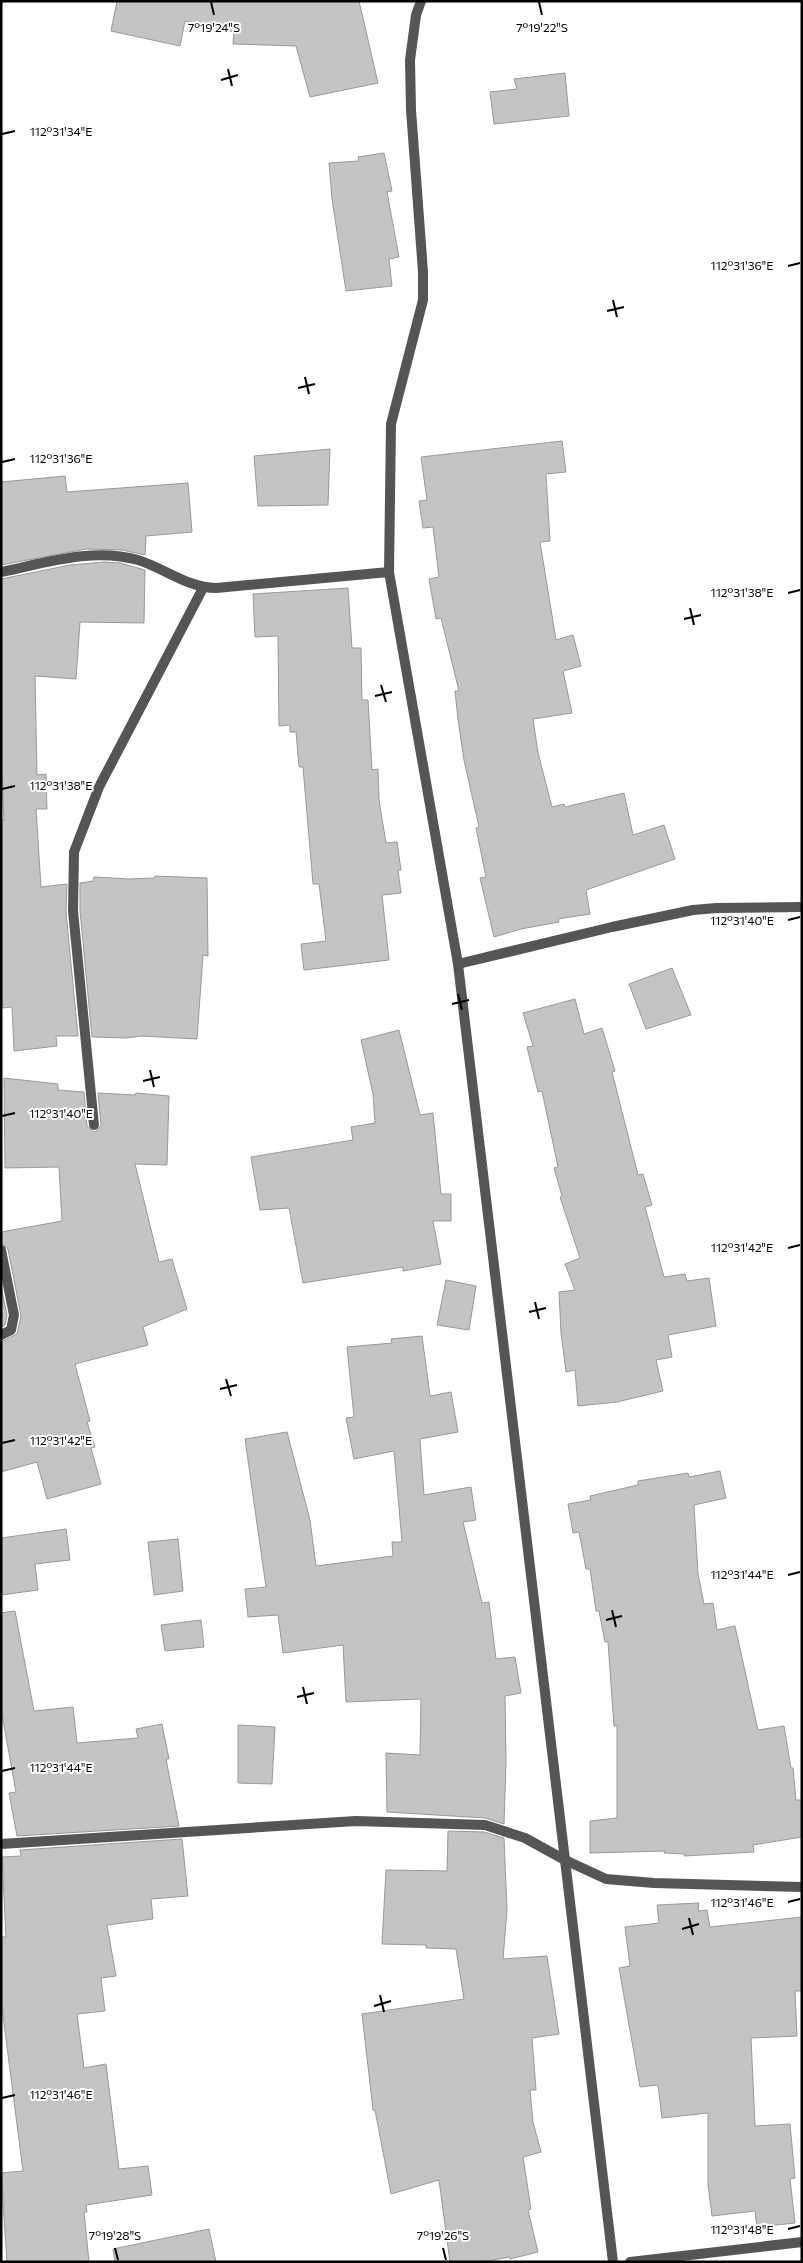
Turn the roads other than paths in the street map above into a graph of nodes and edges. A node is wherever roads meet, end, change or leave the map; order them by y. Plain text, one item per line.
1 (421, 1) edge
2 (1, 572) edge
3 (389, 572) junction
4 (203, 588) junction
5 (802, 907) edge
6 (458, 964) junction
7 (94, 1125) dead end
8 (1, 1250) edge
9 (1, 1335) edge
10 (1, 1844) edge
11 (565, 1860) junction
12 (802, 1886) edge
13 (802, 2242) edge
14 (613, 2262) edge
15 (630, 2262) edge

1 - 3 street
2 - 4 street
3 - 4 street
3 - 6 street
4 - 7 street
5 - 6 street
6 - 11 street
8 - 9 street
10 - 11 street
11 - 12 street
11 - 14 street
13 - 15 street

